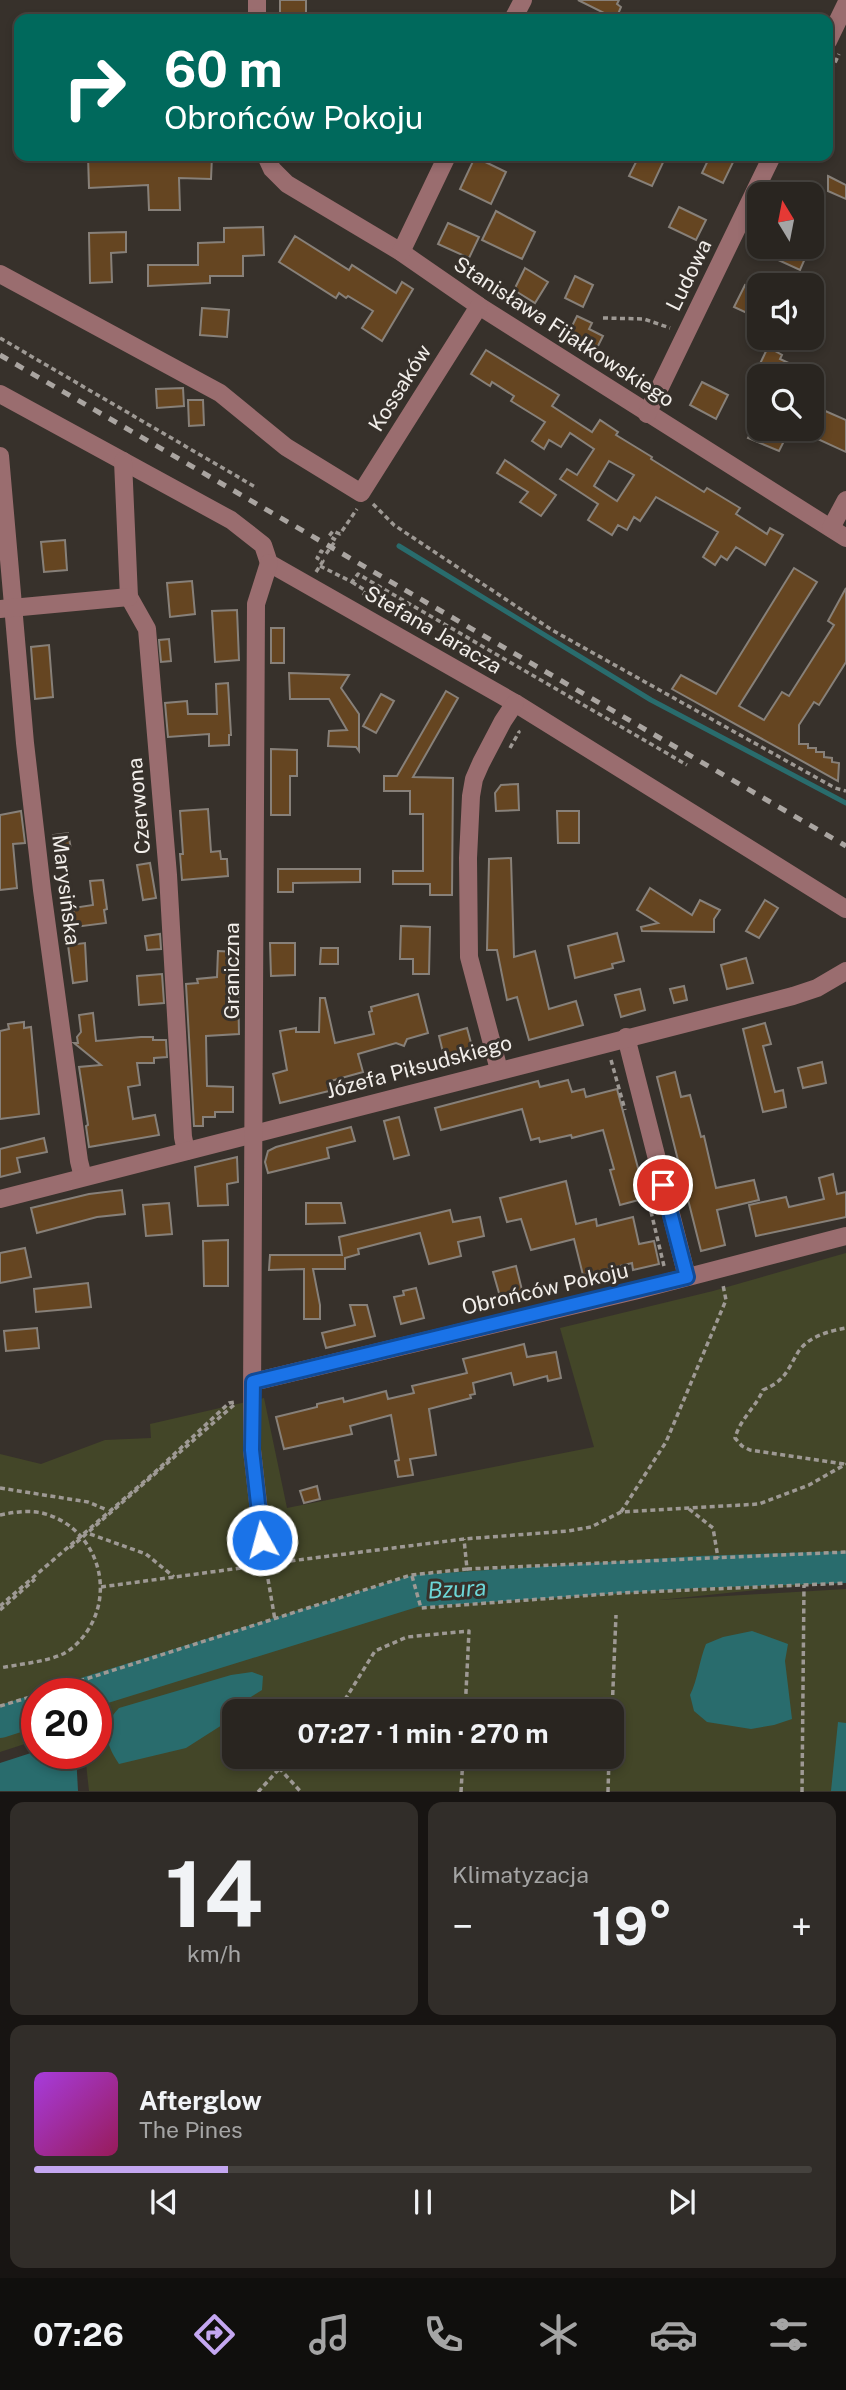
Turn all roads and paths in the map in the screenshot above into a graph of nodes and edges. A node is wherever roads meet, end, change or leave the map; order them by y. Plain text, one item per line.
1 (846, 4) edge
2 (835, 45) edge
3 (269, 161) edge
4 (445, 161) edge
5 (770, 161) edge
6 (401, 252) junction
7 (0, 274) edge
8 (479, 306) junction
9 (603, 318) dead end
10 (671, 328) dead end
11 (0, 338) edge
12 (0, 394) edge
13 (647, 414) junction
14 (0, 456) edge
15 (122, 461) junction
16 (257, 488) dead end
17 (363, 495) junction
18 (846, 500) edge
19 (839, 533) edge
20 (269, 563) junction
21 (320, 566) junction
22 (302, 582) junction
23 (352, 582) junction
24 (363, 596) dead end
25 (129, 597) junction
26 (6, 608) edge
27 (515, 704) junction
28 (503, 721) junction
29 (508, 752) dead end
30 (687, 765) dead end
31 (846, 790) edge
32 (846, 909) edge
33 (846, 971) edge
34 (628, 1045) junction
35 (499, 1070) junction
36 (627, 1117) dead end
37 (254, 1133) junction
38 (186, 1151) junction
39 (83, 1177) junction
40 (646, 1193) dead end
41 (0, 1199) edge
42 (846, 1237) edge
43 (719, 1269) junction
44 (665, 1270) dead end
45 (687, 1277) junction
46 (846, 1328) edge
47 (253, 1382) junction
48 (846, 1464) edge
49 (0, 1489) edge
50 (688, 1508) junction
51 (108, 1511) junction
52 (621, 1512) junction
53 (0, 1515) edge
54 (84, 1535) junction
55 (464, 1539) junction
56 (846, 1552) edge
57 (718, 1558) junction
58 (265, 1564) junction
59 (467, 1569) junction
60 (411, 1575) junction
61 (174, 1577) junction
62 (846, 1583) edge
63 (804, 1585) junction
64 (101, 1587) junction
65 (0, 1608) edge
66 (617, 1615) dead end
67 (275, 1620) junction
68 (0, 1668) edge
69 (89, 1678) edge
70 (21, 1699) edge
71 (345, 1699) edge
72 (466, 1699) edge
73 (613, 1699) edge
74 (0, 1706) edge
75 (278, 1769) edge
76 (280, 1769) edge
77 (462, 1769) edge
78 (609, 1769) edge
79 (258, 1791) edge
80 (302, 1791) edge
81 (461, 1791) edge
82 (608, 1791) edge
83 (802, 1791) edge

1 - 2 street
3 - 6 street, Stanisława Fijałkowskiego
4 - 6 street
5 - 13 street, Ludowa
6 - 8 street, Stanisława Fijałkowskiego
7 - 17 street
8 - 13 street, Stanisława Fijałkowskiego
8 - 17 street, Kossaków
9 - 10 path
11 - 16 path
12 - 15 street, Stefana Jaracza
13 - 19 street, Stanisława Fijałkowskiego
14 - 26 street, Marysińska
15 - 20 street, Stefana Jaracza
15 - 25 street, Czerwona
17 - 21 path
17 - 31 path
18 - 19 street
20 - 22 street, Stefana Jaracza
20 - 37 street, Graniczna
21 - 22 path
21 - 23 path
22 - 27 street, Stefana Jaracza
23 - 24 path
23 - 30 path
25 - 26 street
25 - 38 street, Czerwona
26 - 39 street, Marysińska
27 - 28 street
27 - 32 street, Stefana Jaracza
28 - 29 path
28 - 35 street
33 - 34 street, Józefa Piłsudskiego
34 - 35 street, Józefa Piłsudskiego
34 - 36 path
34 - 45 street
35 - 37 street, Józefa Piłsudskiego
37 - 38 street, Józefa Piłsudskiego
37 - 47 street, Graniczna
38 - 39 street, Józefa Piłsudskiego
39 - 41 street, Józefa Piłsudskiego
40 - 44 path
42 - 43 street, Obrońców Pokoju
43 - 45 street, Obrońców Pokoju
43 - 52 path
45 - 47 street, Obrońców Pokoju
46 - 48 path
47 - 58 street, Graniczna
48 - 50 path
49 - 51 path
50 - 52 path
50 - 57 path
51 - 54 path
51 - 54 path
52 - 55 path
53 - 54 path
54 - 61 path
54 - 64 path
54 - 65 path
55 - 58 path
55 - 59 path
56 - 57 path
57 - 59 path
58 - 61 path
58 - 67 path
59 - 60 path
60 - 63 path
60 - 67 path
61 - 64 path
62 - 63 path
63 - 83 path
64 - 68 path
66 - 73 path
67 - 69 path
70 - 74 path
71 - 72 path
75 - 79 path
76 - 80 path
77 - 81 path
78 - 82 path

